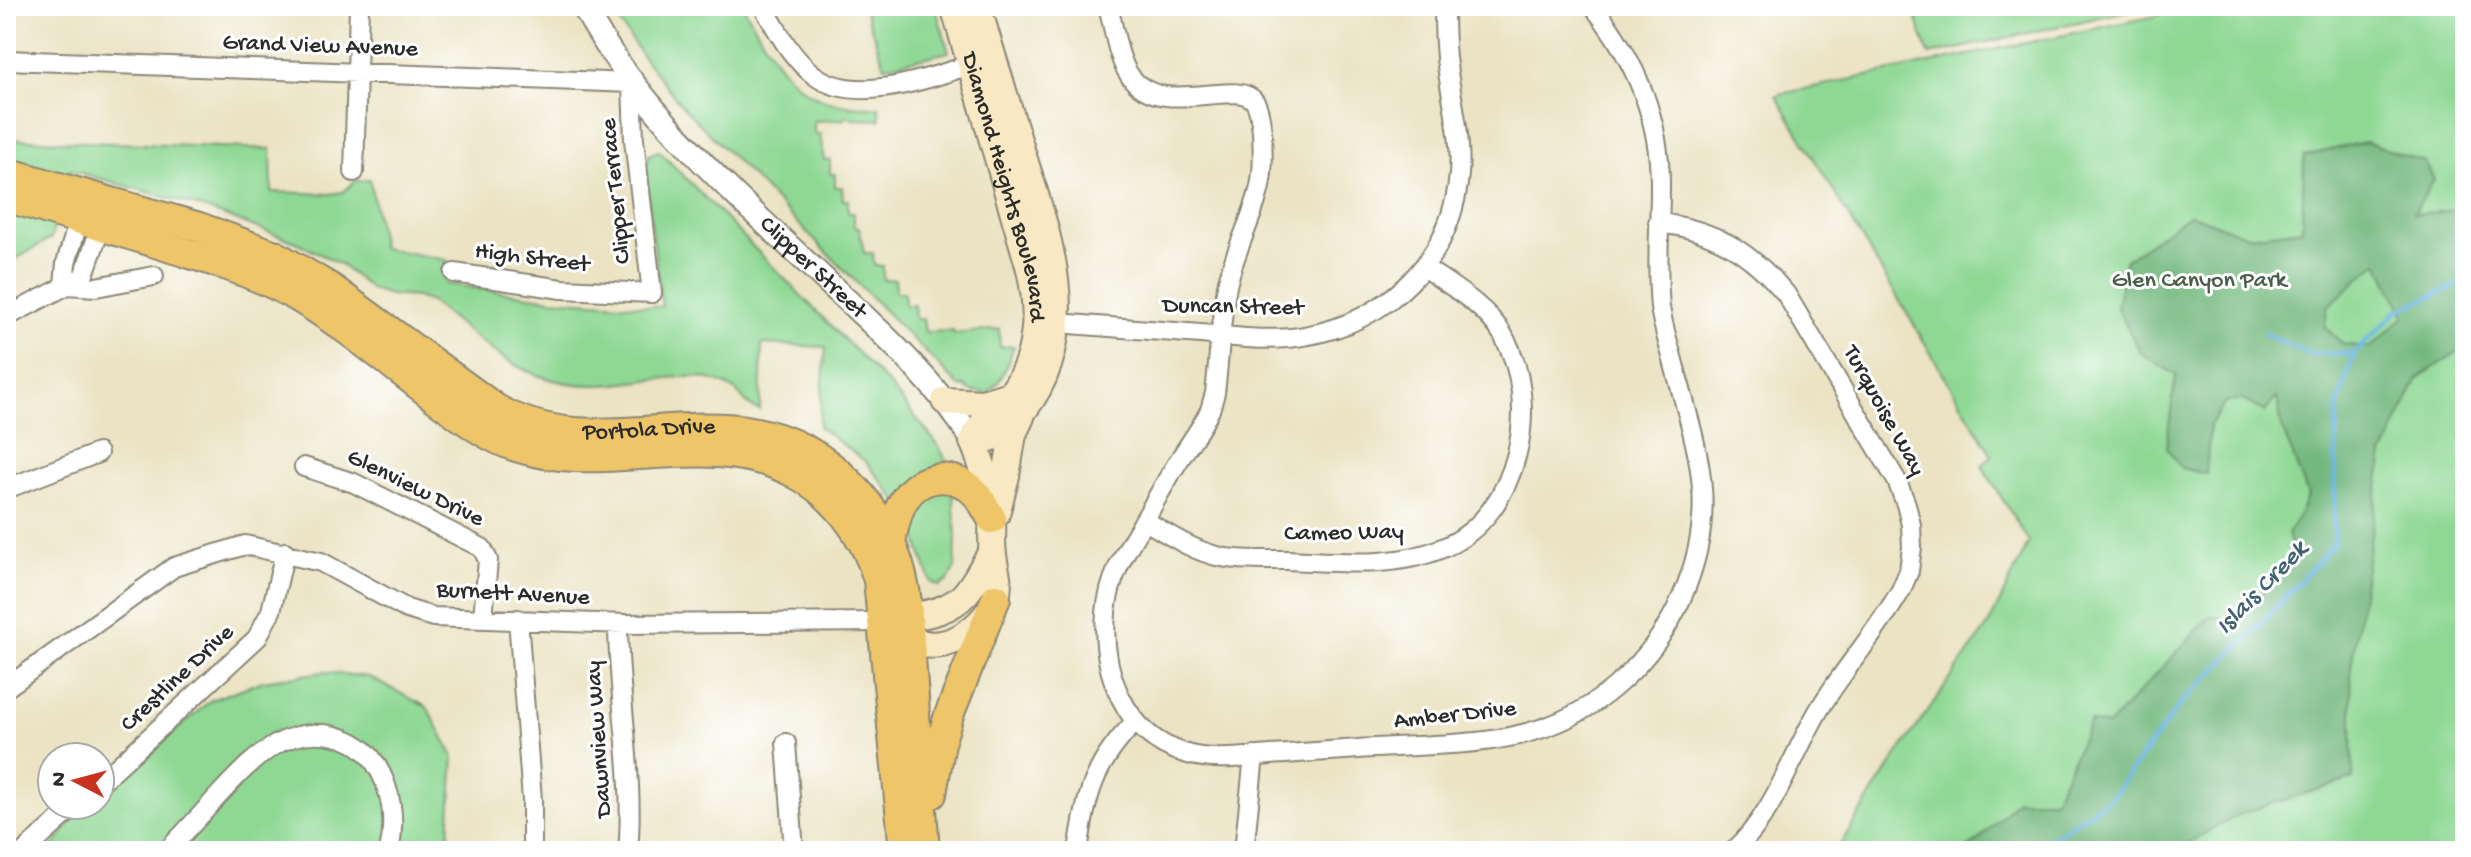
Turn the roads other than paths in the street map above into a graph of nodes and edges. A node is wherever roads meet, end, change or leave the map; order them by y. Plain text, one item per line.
1 (359, 6) edge
2 (583, 6) edge
3 (763, 6) edge
4 (954, 6) edge
5 (977, 6) edge
6 (1108, 6) edge
7 (1444, 6) edge
8 (1593, 6) edge
9 (6, 60) edge
10 (982, 61) junction
11 (357, 72) junction
12 (632, 83) junction
13 (6, 172) edge
14 (354, 172) dead end
15 (6, 197) edge
16 (83, 207) junction
17 (1658, 223) junction
18 (1425, 268) junction
19 (454, 273) dead end
20 (154, 276) dead end
21 (64, 285) junction
22 (652, 293) joint
23 (6, 317) edge
24 (1047, 323) junction
25 (1222, 336) junction
26 (1020, 398) junction
27 (945, 401) junction
28 (973, 441) junction
29 (98, 453) dead end
30 (304, 467) dead end
31 (6, 489) edge
32 (1144, 520) junction
33 (992, 522) junction
34 (891, 542) junction
35 (285, 552) junction
36 (992, 552) junction
37 (996, 598) junction
38 (483, 618) junction
39 (518, 619) junction
40 (618, 624) junction
41 (901, 627) junction
42 (6, 688) edge
43 (1135, 722) junction
44 (786, 743) dead end
45 (1254, 756) junction
46 (116, 768) edge
47 (58, 821) edge
48 (918, 849) edge
49 (25, 851) edge
50 (167, 851) edge
51 (389, 851) edge
52 (532, 851) edge
53 (628, 851) edge
54 (794, 851) edge
55 (1078, 851) edge
56 (1244, 851) edge
57 (1734, 851) edge

1 - 11 street
2 - 12 street, Clipper Street
3 - 10 street
4 - 10 main road, Diamond Heights Boulevard
5 - 10 main road, Diamond Heights Boulevard
6 - 25 street, Amber Drive
7 - 18 street, Duncan Street
8 - 17 street, Amber Drive
9 - 11 street, Grand View Avenue
10 - 24 main road, Diamond Heights Boulevard
11 - 12 street, Grand View Avenue
11 - 14 street
12 - 22 street, Clipper Terrace
12 - 27 street, Clipper Street
13 - 16 main road
15 - 16 main road
16 - 21 street
16 - 34 main road, Portola Drive
16 - 41 main road, Portola Drive
17 - 45 street, Amber Drive
17 - 57 street, Turquoise Way
18 - 25 street, Duncan Street
18 - 32 street, Cameo Way
19 - 22 street, High Street
20 - 21 street
21 - 23 street
24 - 25 street, Duncan Street
24 - 26 main road, Diamond Heights Boulevard
25 - 32 street, Amber Drive
26 - 27 main road
26 - 28 main road, Diamond Heights Boulevard
26 - 33 main road
27 - 28 street, Clipper Street
28 - 33 main road, Clipper Street
29 - 31 street
30 - 38 street, Glenview Drive
32 - 43 street, Amber Drive
33 - 34 main road
33 - 36 main road, Clipper Street
34 - 41 main road, Portola Drive
35 - 38 street, Burnett Avenue
35 - 42 street, Burnett Avenue
35 - 46 street, Crestline Drive
36 - 37 main road, Clipper Street
36 - 41 main road
37 - 41 main road
37 - 48 main road
38 - 39 street, Burnett Avenue
39 - 40 street, Burnett Avenue
39 - 52 street
40 - 41 street, Burnett Avenue
40 - 53 street, Dawnview Way
41 - 48 main road, Portola Drive
43 - 45 street, Amber Drive
43 - 55 street
44 - 54 street
45 - 56 street
47 - 49 street
50 - 51 street

